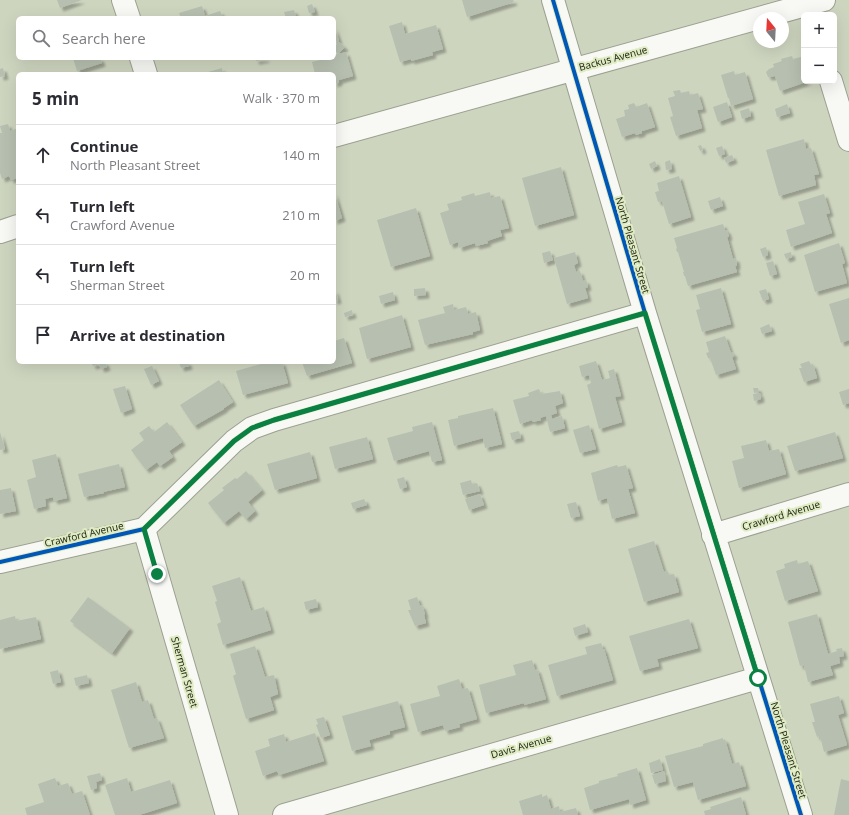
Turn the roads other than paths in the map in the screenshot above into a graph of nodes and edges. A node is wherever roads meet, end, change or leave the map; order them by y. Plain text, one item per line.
1 (123, 0) edge
2 (552, 0) edge
3 (814, 7) edge
4 (128, 16) edge
5 (142, 60) edge
6 (574, 69) junction
7 (145, 72) edge
8 (832, 84) edge
9 (336, 135) edge
10 (849, 140) edge
11 (16, 227) edge
12 (0, 232) edge
13 (645, 313) junction
14 (849, 494) edge
15 (144, 529) junction
16 (713, 535) junction
17 (0, 562) edge
18 (758, 678) junction
19 (227, 815) edge
20 (284, 815) edge
21 (801, 815) edge

1 - 4 street
2 - 6 street, North Pleasant Street
3 - 6 street, Backus Avenue
5 - 7 street
6 - 9 street, Backus Avenue
6 - 13 street, North Pleasant Street
8 - 10 street
11 - 12 street
13 - 15 street
13 - 16 street, North Pleasant Street
14 - 16 street, Crawford Avenue
15 - 17 street, Crawford Avenue
15 - 19 street, Sherman Street
16 - 18 street, North Pleasant Street
18 - 20 street, Davis Avenue
18 - 21 street, North Pleasant Street

